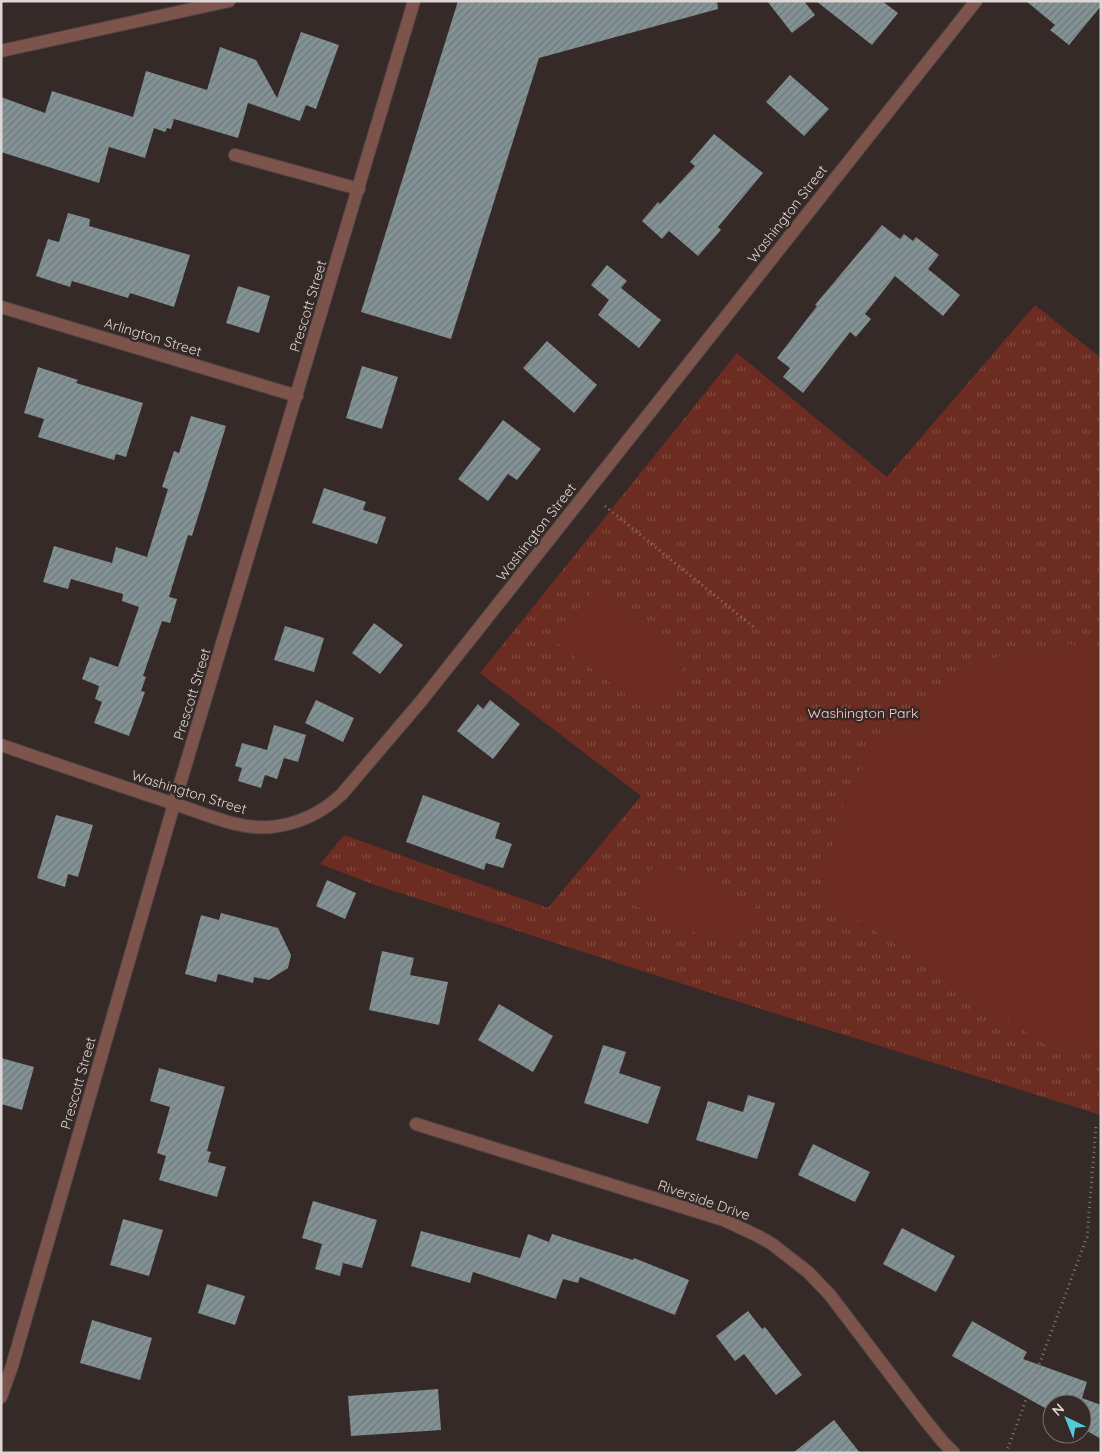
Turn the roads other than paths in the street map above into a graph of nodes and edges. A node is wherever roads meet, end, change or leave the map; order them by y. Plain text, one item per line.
1 (229, 1) edge
2 (414, 1) edge
3 (968, 4) edge
4 (1, 51) edge
5 (235, 155) dead end
6 (359, 189) junction
7 (1, 307) edge
8 (297, 396) junction
9 (1, 744) edge
10 (174, 804) junction
11 (416, 1124) dead end
12 (1, 1397) edge
13 (954, 1453) edge

1 - 4 street
2 - 6 street, Prescott Street
3 - 10 street, Washington Street
5 - 6 street
6 - 8 street, Prescott Street
7 - 8 street, Arlington Street
8 - 10 street, Prescott Street
9 - 10 street, Washington Street
10 - 12 street, Prescott Street
11 - 13 street, Riverside Drive

